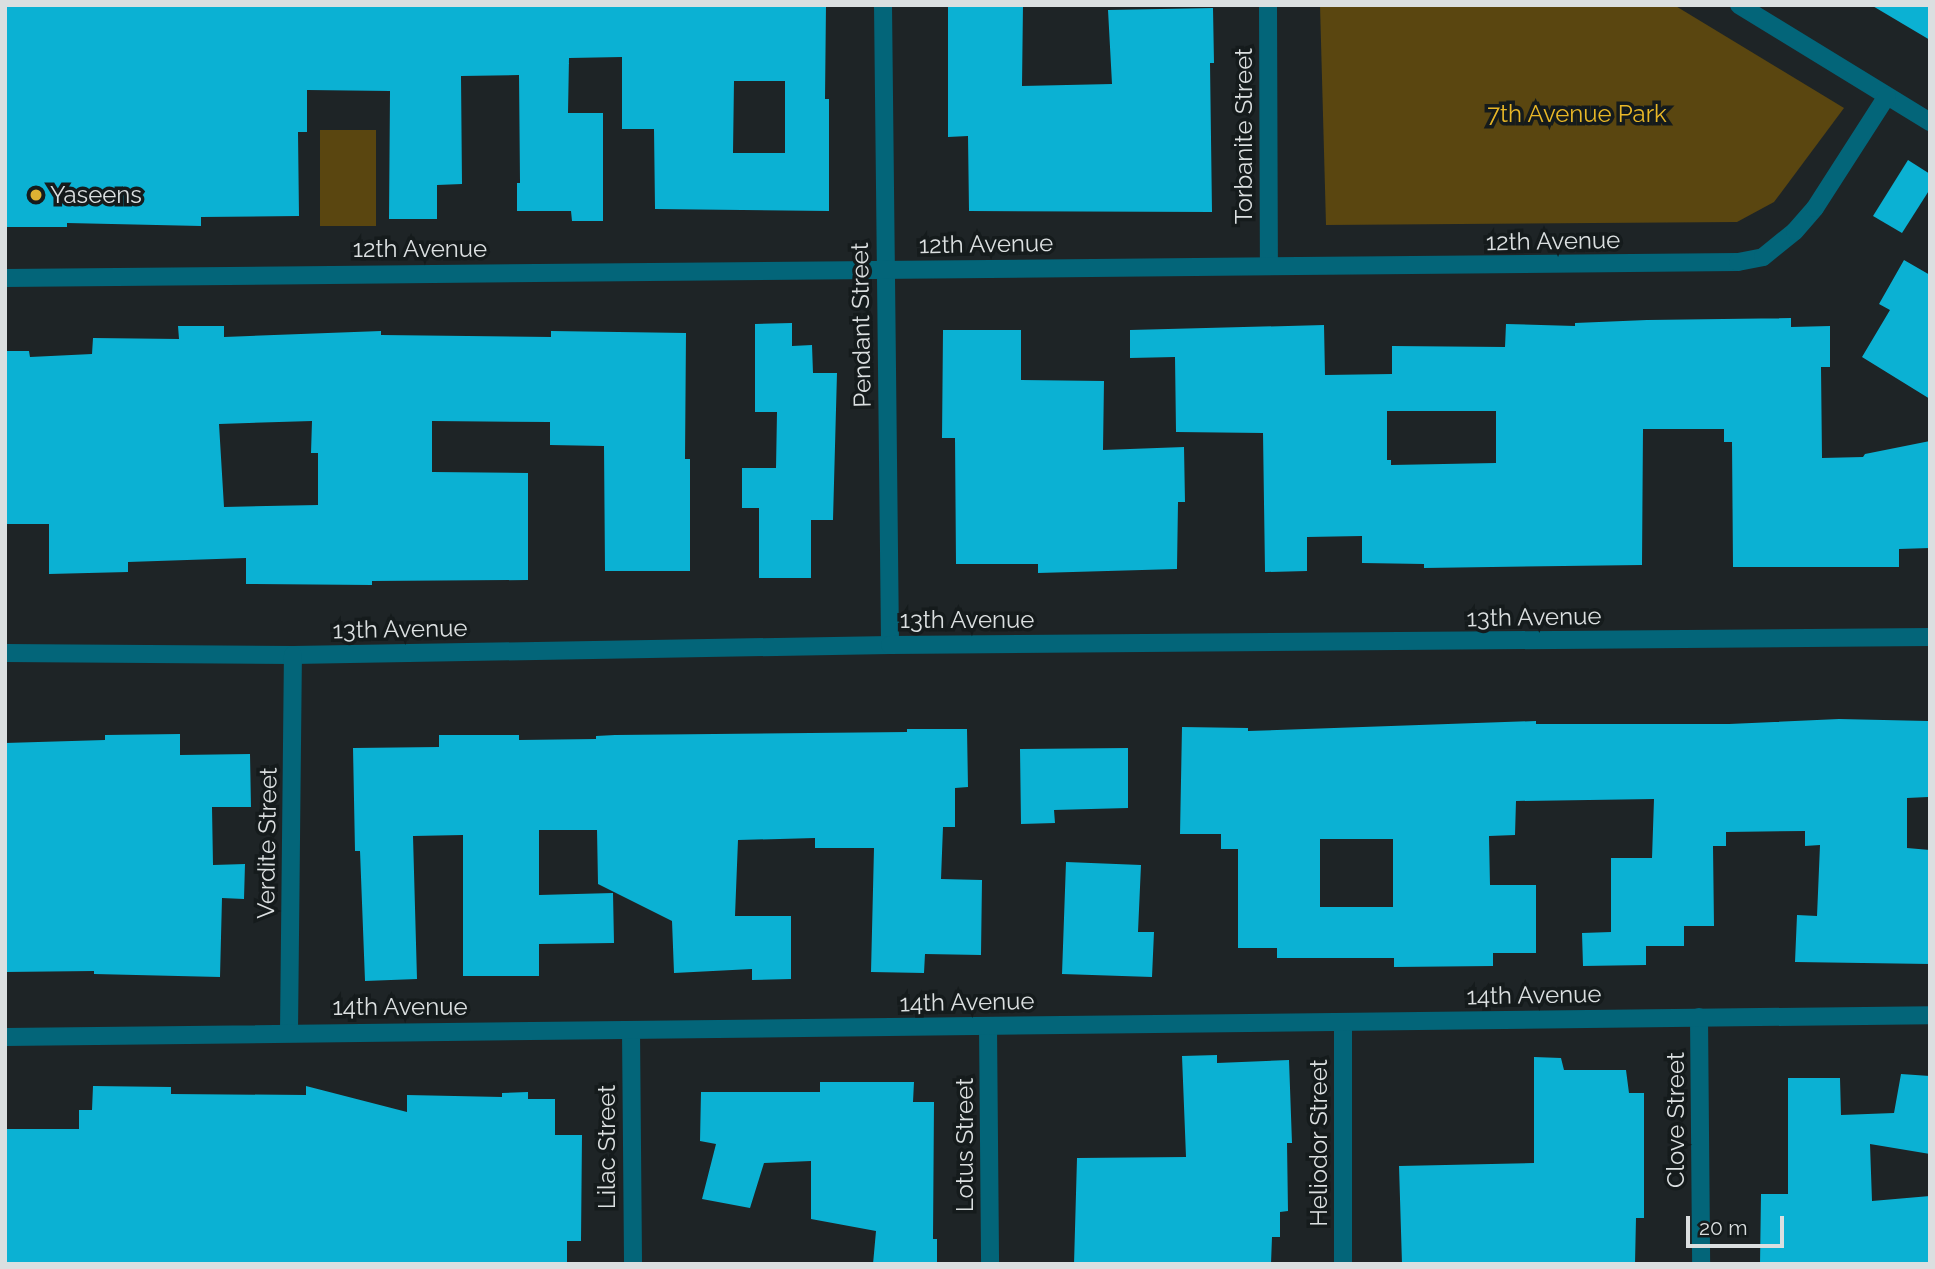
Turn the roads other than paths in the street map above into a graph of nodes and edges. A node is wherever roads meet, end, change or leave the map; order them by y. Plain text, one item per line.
1 (883, 5) edge
2 (1268, 5) edge
3 (1739, 5) edge
4 (1887, 96) junction
5 (1930, 122) edge
6 (1269, 266) junction
7 (884, 270) junction
8 (5, 278) edge
9 (1930, 637) edge
10 (890, 645) junction
11 (5, 653) edge
12 (293, 655) junction
13 (1930, 1015) edge
14 (1699, 1017) junction
15 (1343, 1023) junction
16 (988, 1026) junction
17 (289, 1031) junction
18 (631, 1031) junction
19 (5, 1037) edge
20 (633, 1264) edge
21 (990, 1264) edge
22 (1343, 1264) edge
23 (1701, 1264) edge

1 - 7 street, Pendant Street
2 - 6 street, Torbanite Street
3 - 4 street
4 - 5 street
4 - 6 street, 12th Avenue
6 - 7 street, 12th Avenue
7 - 8 street, 12th Avenue
7 - 10 street, Pendant Street
9 - 10 street, 13th Avenue
10 - 12 street, 13th Avenue
11 - 12 street, 13th Avenue
12 - 17 street, Verdite Street
13 - 14 street, 14th Avenue
14 - 15 street, 14th Avenue
14 - 23 street, Clove Street
15 - 16 street, 14th Avenue
15 - 22 street, Heliodor Street
16 - 18 street, 14th Avenue
16 - 21 street, Lotus Street
17 - 18 street, 14th Avenue
17 - 19 street, 14th Avenue
18 - 20 street, Lilac Street

